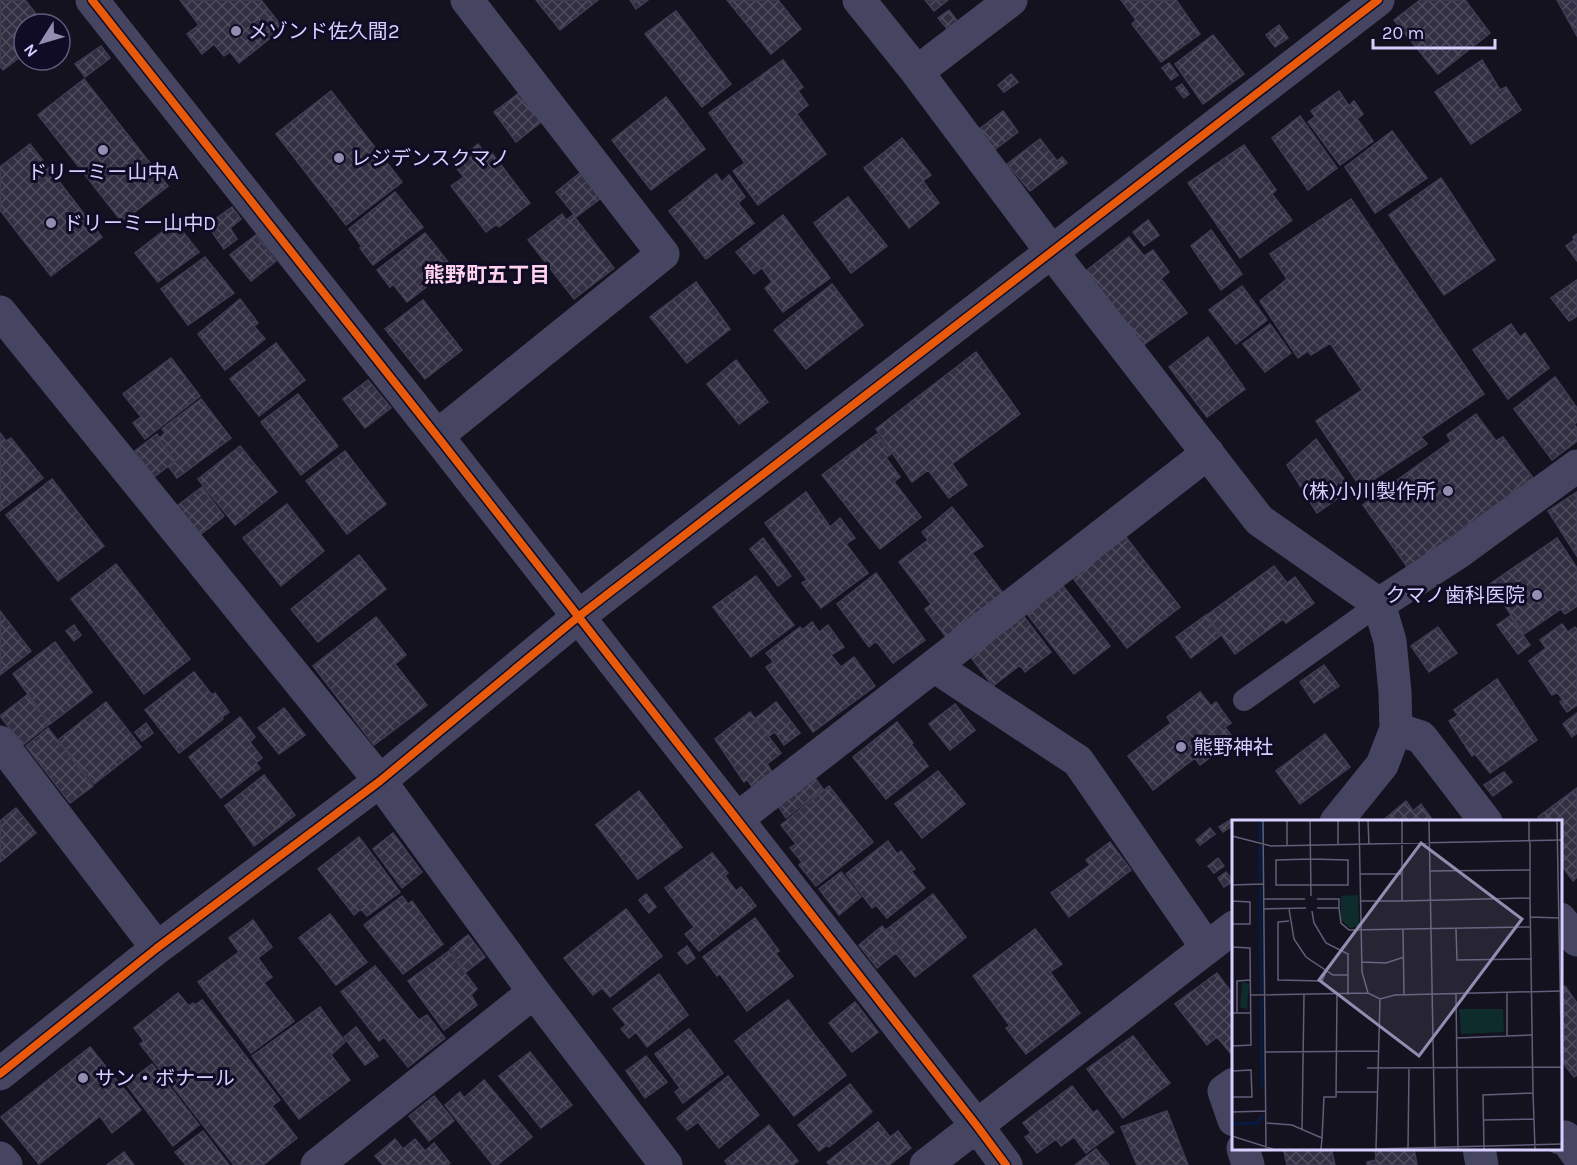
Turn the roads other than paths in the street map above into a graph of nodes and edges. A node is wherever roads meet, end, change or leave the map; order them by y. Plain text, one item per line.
1 (92, 0) edge
2 (467, 0) edge
3 (859, 0) edge
4 (1011, 0) edge
5 (1378, 0) edge
6 (916, 72) junction
7 (1051, 250) junction
8 (0, 312) edge
9 (437, 436) junction
10 (1208, 453) junction
11 (1577, 466) edge
12 (1379, 604) junction
13 (578, 617) junction
14 (934, 666) junction
15 (1244, 700) dead end
16 (1396, 729) junction
17 (0, 742) edge
18 (380, 781) junction
19 (737, 819) junction
20 (1338, 820) edge
21 (1484, 820) edge
22 (1562, 921) edge
23 (1232, 928) edge
24 (1577, 940) edge
25 (157, 948) junction
26 (1207, 948) junction
27 (534, 992) junction
28 (0, 1074) edge
29 (1232, 1085) edge
30 (1232, 1117) edge
31 (977, 1126) junction
32 (1562, 1138) edge
33 (1243, 1150) edge
34 (1577, 1154) edge
35 (0, 1158) edge
36 (335, 1159) edge
37 (6, 1165) edge
38 (666, 1165) edge
39 (926, 1165) edge
40 (1006, 1165) edge
41 (1248, 1165) edge

1 - 9 street
2 - 9 street
3 - 6 street
4 - 6 street
5 - 7 street
6 - 7 street
7 - 10 street
7 - 13 street
8 - 18 street
9 - 13 street
10 - 12 street
10 - 14 street
11 - 12 street
12 - 15 lane
12 - 16 street
13 - 18 street
13 - 19 street
14 - 19 street
14 - 26 street
16 - 20 street
16 - 21 street
17 - 25 street
18 - 25 street
18 - 27 street
19 - 31 street
22 - 24 street
23 - 26 street
25 - 28 street
26 - 31 street
27 - 36 street
27 - 38 street
29 - 30 street
31 - 39 street
31 - 40 street
32 - 34 street
33 - 41 street
35 - 37 street

